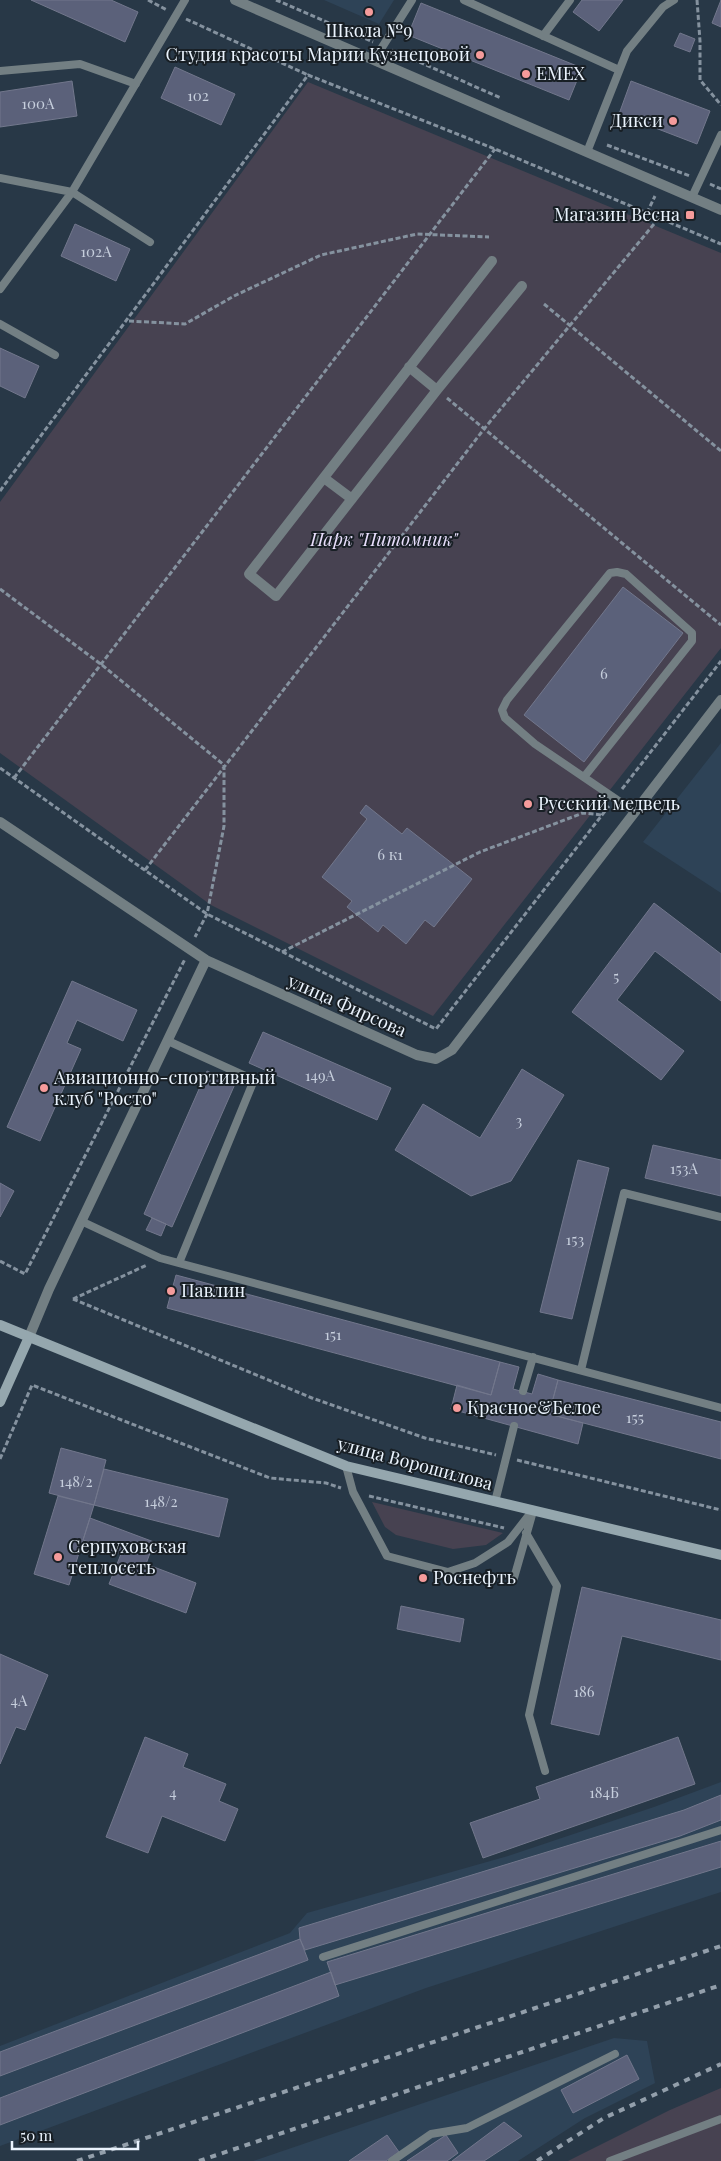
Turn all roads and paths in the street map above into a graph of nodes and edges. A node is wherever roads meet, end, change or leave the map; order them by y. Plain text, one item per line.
1 (148, 0) edge
2 (185, 0) edge
3 (235, 0) edge
4 (276, 0) edge
5 (412, 0) edge
6 (464, 0) edge
7 (484, 0) edge
8 (570, 0) edge
9 (674, 0) edge
10 (698, 0) edge
11 (479, 7) junction
12 (177, 14) junction
13 (543, 36) junction
14 (383, 46) junction
15 (374, 60) junction
16 (619, 70) junction
17 (0, 71) edge
18 (308, 75) junction
19 (136, 84) junction
20 (510, 102) dead end
21 (721, 105) edge
22 (721, 135) edge
23 (592, 139) junction
24 (495, 148) junction
25 (587, 152) junction
26 (0, 178) edge
27 (700, 180) junction
28 (721, 189) edge
29 (72, 192) junction
30 (692, 197) junction
31 (721, 210) edge
32 (659, 218) junction
33 (429, 234) junction
34 (489, 237) dead end
35 (150, 242) dead end
36 (721, 244) edge
37 (492, 262) dead end
38 (522, 286) dead end
39 (0, 289) edge
40 (544, 304) dead end
41 (128, 321) junction
42 (0, 324) edge
43 (570, 325) junction
44 (55, 355) dead end
45 (409, 368) junction
46 (437, 390) junction
47 (484, 429) junction
48 (721, 451) edge
49 (324, 478) junction
50 (0, 491) edge
51 (352, 499) junction
52 (0, 589) edge
53 (721, 625) edge
54 (721, 661) edge
55 (102, 665) junction
56 (721, 700) edge
57 (224, 765) junction
58 (0, 768) edge
59 (584, 777) junction
60 (14, 778) junction
61 (615, 798) junction
62 (635, 812) junction
63 (602, 815) junction
64 (0, 822) edge
65 (145, 870) junction
66 (207, 914) junction
67 (189, 949) junction
68 (282, 952) junction
69 (206, 960) junction
70 (168, 1041) junction
71 (721, 1218) edge
72 (81, 1221) junction
73 (160, 1258) junction
74 (0, 1261) edge
75 (179, 1263) junction
76 (0, 1325) edge
77 (29, 1337) junction
78 (533, 1357) junction
79 (581, 1370) junction
80 (523, 1392) dead end
81 (0, 1402) edge
82 (721, 1408) edge
83 (514, 1426) dead end
84 (506, 1457) junction
85 (0, 1459) edge
86 (346, 1466) junction
87 (353, 1492) junction
88 (495, 1502) junction
89 (533, 1510) junction
90 (721, 1510) edge
91 (517, 1531) junction
92 (526, 1533) junction
93 (721, 1555) edge
94 (514, 1578) dead end
95 (545, 1771) dead end
96 (721, 1830) edge
97 (323, 1956) dead end
98 (615, 2054) dead end
99 (721, 2119) edge
100 (392, 2161) edge
101 (610, 2161) edge

1 - 12 path
2 - 12 lane
3 - 15 street
4 - 14 path
5 - 14 lane
6 - 11 lane
7 - 11 lane
8 - 13 lane
9 - 16 lane
10 - 21 path
11 - 13 lane
12 - 18 path
12 - 19 lane
13 - 16 lane
14 - 15 lane
14 - 20 path
15 - 25 street
16 - 23 lane
17 - 19 lane
18 - 24 path
18 - 41 path
19 - 29 lane
22 - 27 lane
23 - 25 lane
23 - 27 path
24 - 32 path
24 - 33 path
25 - 30 street
26 - 29 lane
27 - 28 path
27 - 30 lane
29 - 35 lane
29 - 39 lane
30 - 31 street
32 - 36 path
32 - 43 path
33 - 34 path
33 - 41 path
33 - 55 path
37 - 45 street
38 - 46 street
40 - 43 path
41 - 50 path
42 - 44 lane
43 - 47 path
43 - 48 path
45 - 46 street
45 - 49 street
46 - 47 path
46 - 51 street
47 - 53 path
47 - 57 path
49 - 51 street
49 - 51 street
52 - 55 path
54 - 61 path
55 - 57 path
55 - 60 path
56 - 62 street, улица Фирсова
57 - 65 path
57 - 66 path
58 - 60 path
59 - 59 lane
59 - 61 lane
60 - 65 path
61 - 62 lane
61 - 63 path
62 - 69 street, улица Фирсова
63 - 68 path
63 - 68 path
64 - 67 street
65 - 66 path
66 - 67 path
66 - 68 path
67 - 69 street
67 - 74 path
69 - 70 street
70 - 72 street
70 - 75 lane
71 - 79 lane
72 - 73 lane
72 - 77 street
73 - 75 lane
73 - 84 path
75 - 78 lane
76 - 77 main road, улица Ворошилова
77 - 81 main road
77 - 86 main road, улица Ворошилова
78 - 79 lane
78 - 80 lane
79 - 82 lane
83 - 84 lane
84 - 88 lane
84 - 90 path
85 - 87 path
86 - 87 lane
86 - 88 main road, улица Ворошилова
87 - 91 path
87 - 91 lane
88 - 89 main road, улица Ворошилова
89 - 91 lane
89 - 92 lane
89 - 93 main road, улица Ворошилова
92 - 94 lane
92 - 95 lane
96 - 97 lane
98 - 100 lane
99 - 101 lane

